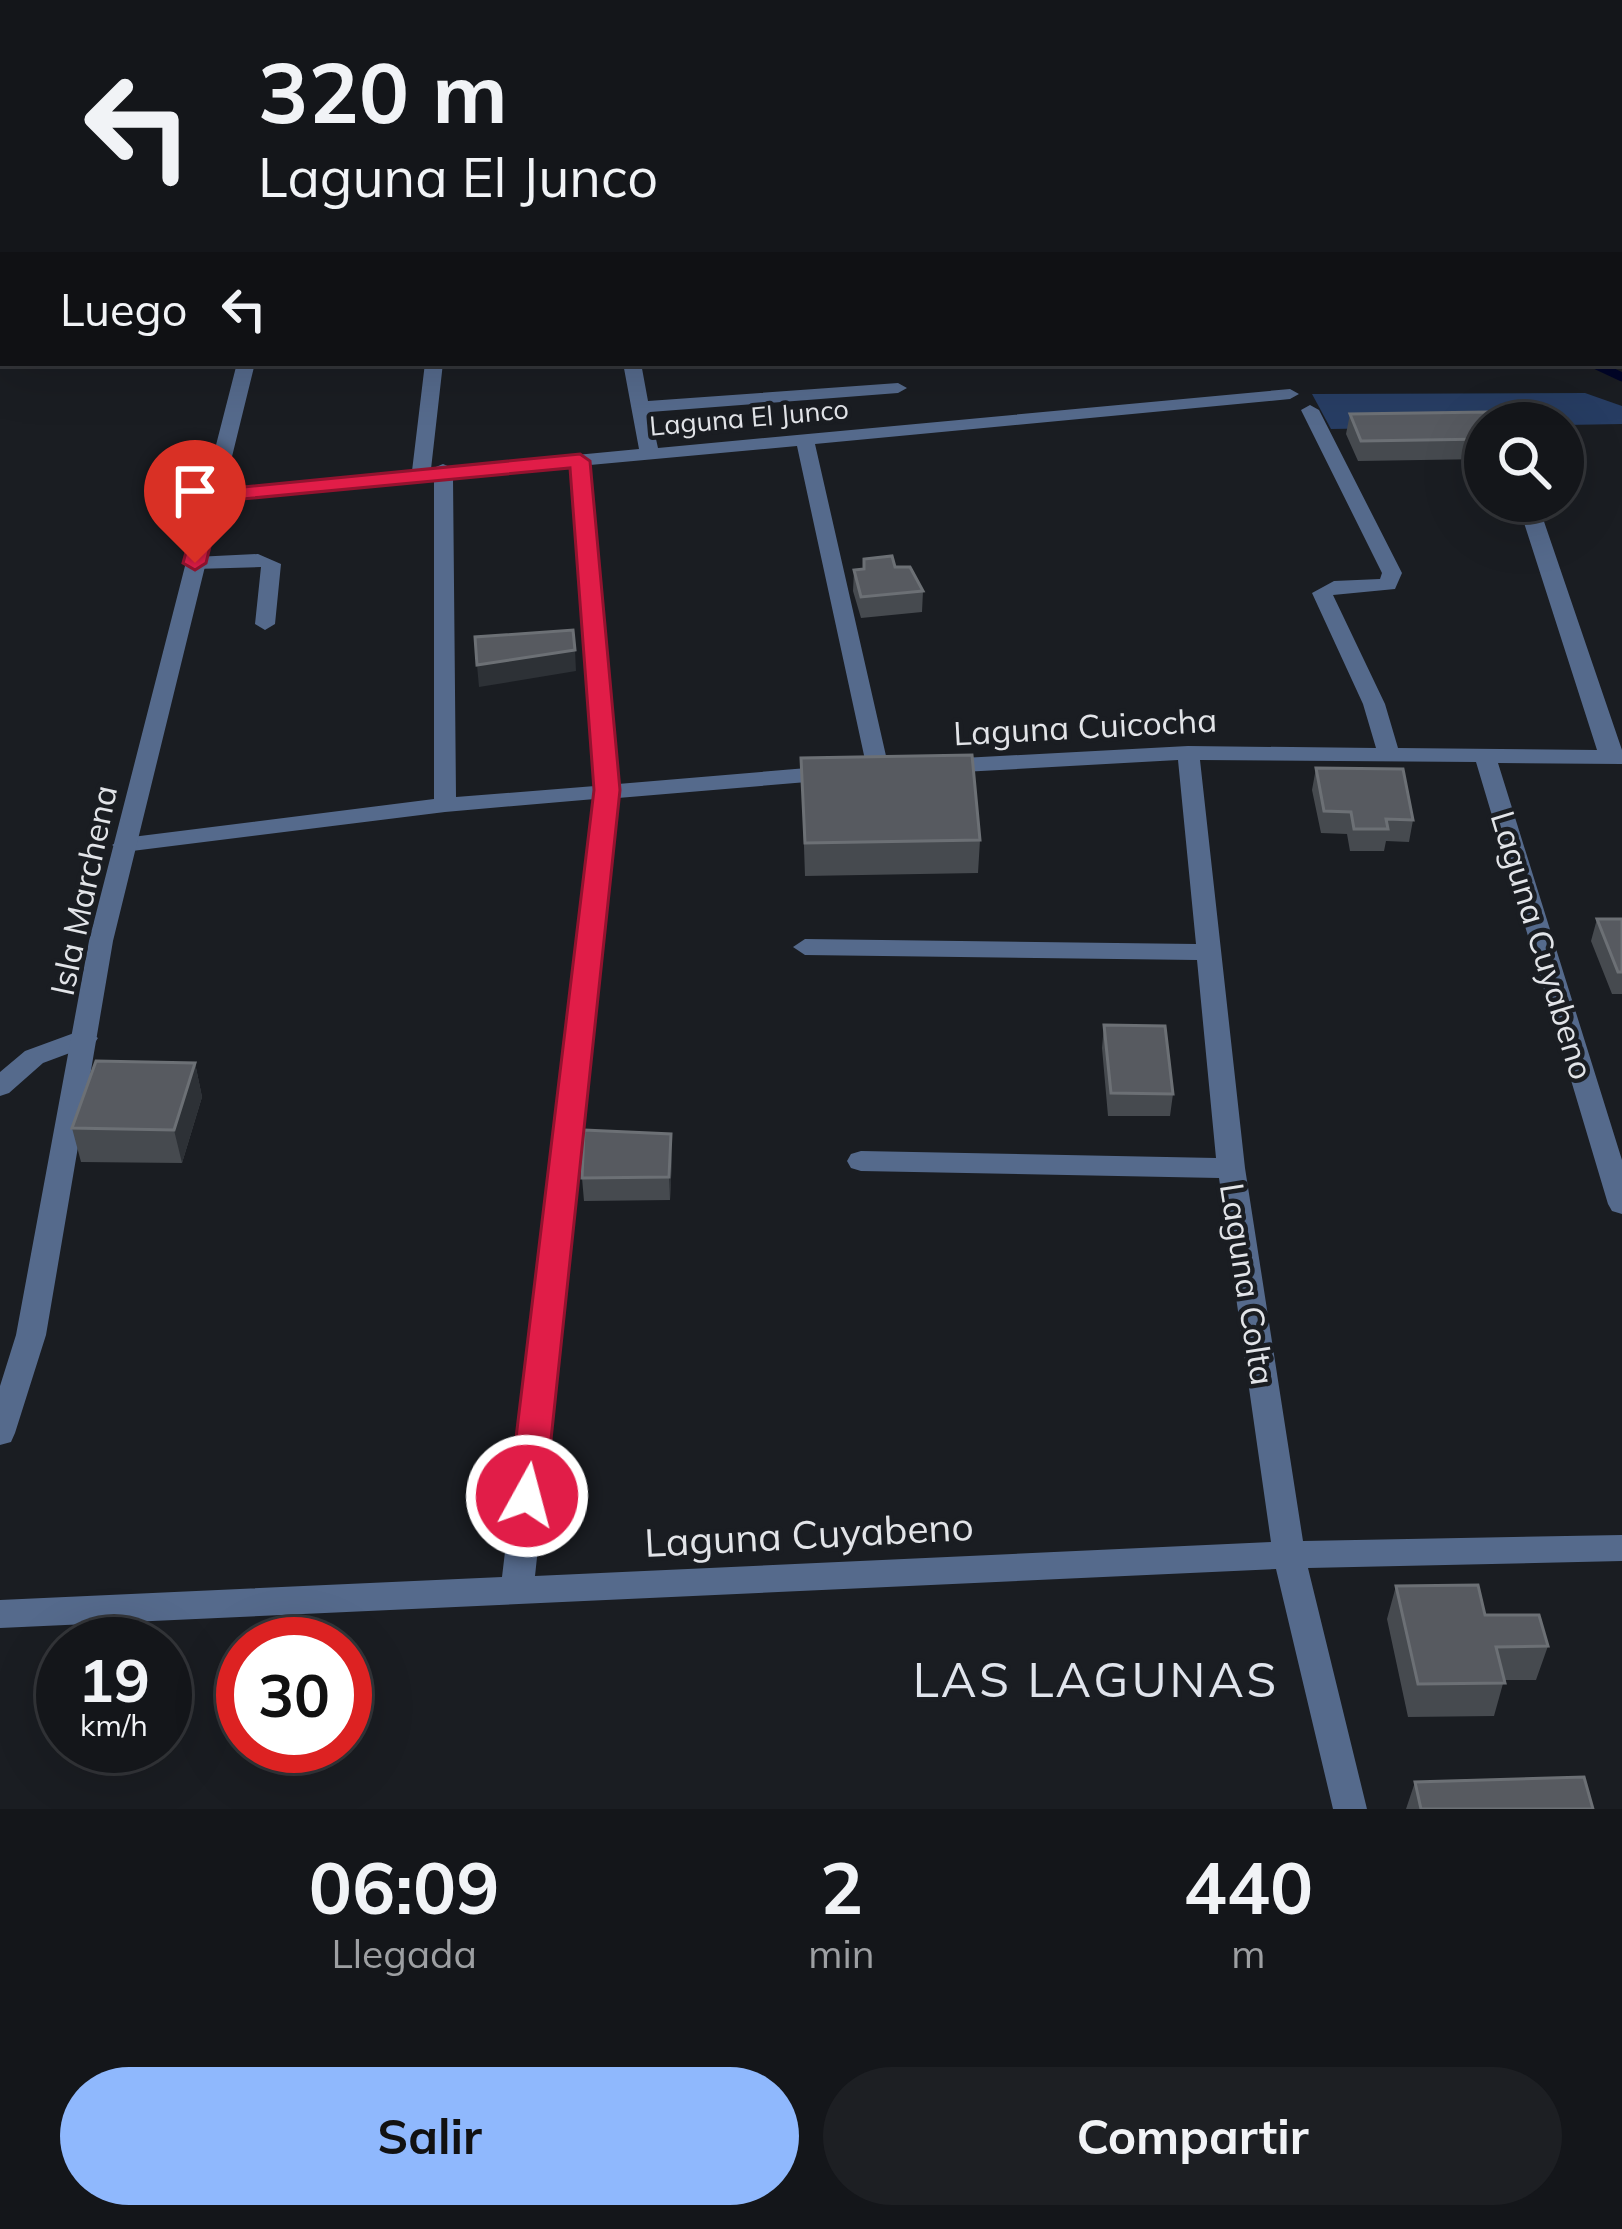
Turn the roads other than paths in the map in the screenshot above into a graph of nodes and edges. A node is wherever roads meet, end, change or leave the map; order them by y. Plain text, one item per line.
1 (245, 366) edge
2 (434, 366) edge
3 (633, 366) edge
4 (898, 388) dead end
5 (1291, 394) dead end
6 (641, 407) junction
7 (1310, 410) dead end
8 (805, 440) junction
9 (649, 452) junction
10 (580, 461) junction
11 (432, 472) junction
12 (211, 495) junction
13 (1534, 522) edge
14 (195, 563) junction
15 (266, 624) dead end
16 (1388, 752) junction
17 (1188, 753) junction
18 (1486, 755) junction
19 (1616, 757) edge
20 (901, 768) junction
21 (607, 790) junction
22 (445, 805) junction
23 (124, 845) junction
24 (805, 947) dead end
25 (1210, 952) junction
26 (85, 1038) junction
27 (0, 1087) edge
28 (861, 1161) dead end
29 (1231, 1168) junction
30 (1622, 1204) edge
31 (0, 1433) edge
32 (1622, 1549) edge
33 (1289, 1555) junction
34 (517, 1590) junction
35 (0, 1614) edge
36 (1350, 1809) edge

1 - 12 street, Isla Marchena
2 - 11 street
3 - 6 street
4 - 6 street
5 - 8 street, Laguna El Junco
6 - 9 street
7 - 16 street
8 - 9 street, Laguna El Junco
8 - 20 street
9 - 10 street, Laguna El Junco
10 - 11 street, Laguna El Junco
10 - 21 street
11 - 12 street, Laguna El Junco
11 - 22 street
12 - 14 street, Isla Marchena
13 - 19 street
14 - 15 street
14 - 23 street, Isla Marchena
16 - 17 street, Laguna Cuicocha
16 - 18 street, Laguna Cuicocha
17 - 20 street, Laguna Cuicocha
17 - 25 street, Laguna Colta
18 - 19 street, Laguna Cuicocha
18 - 30 street, Laguna Cuyabeno
20 - 21 street, Laguna Cuicocha
21 - 22 street, Laguna Cuicocha
21 - 34 street
22 - 23 street, Laguna Cuicocha
23 - 26 street, Isla Marchena
24 - 25 street
25 - 29 street, Laguna Colta
26 - 27 street
26 - 31 street, Isla Marchena
28 - 29 street
29 - 33 street, Laguna Colta
32 - 33 street, Laguna Cuyabeno
33 - 34 street, Laguna Cuyabeno
33 - 36 street, Laguna Colta
34 - 35 street, Laguna Cuyabeno

